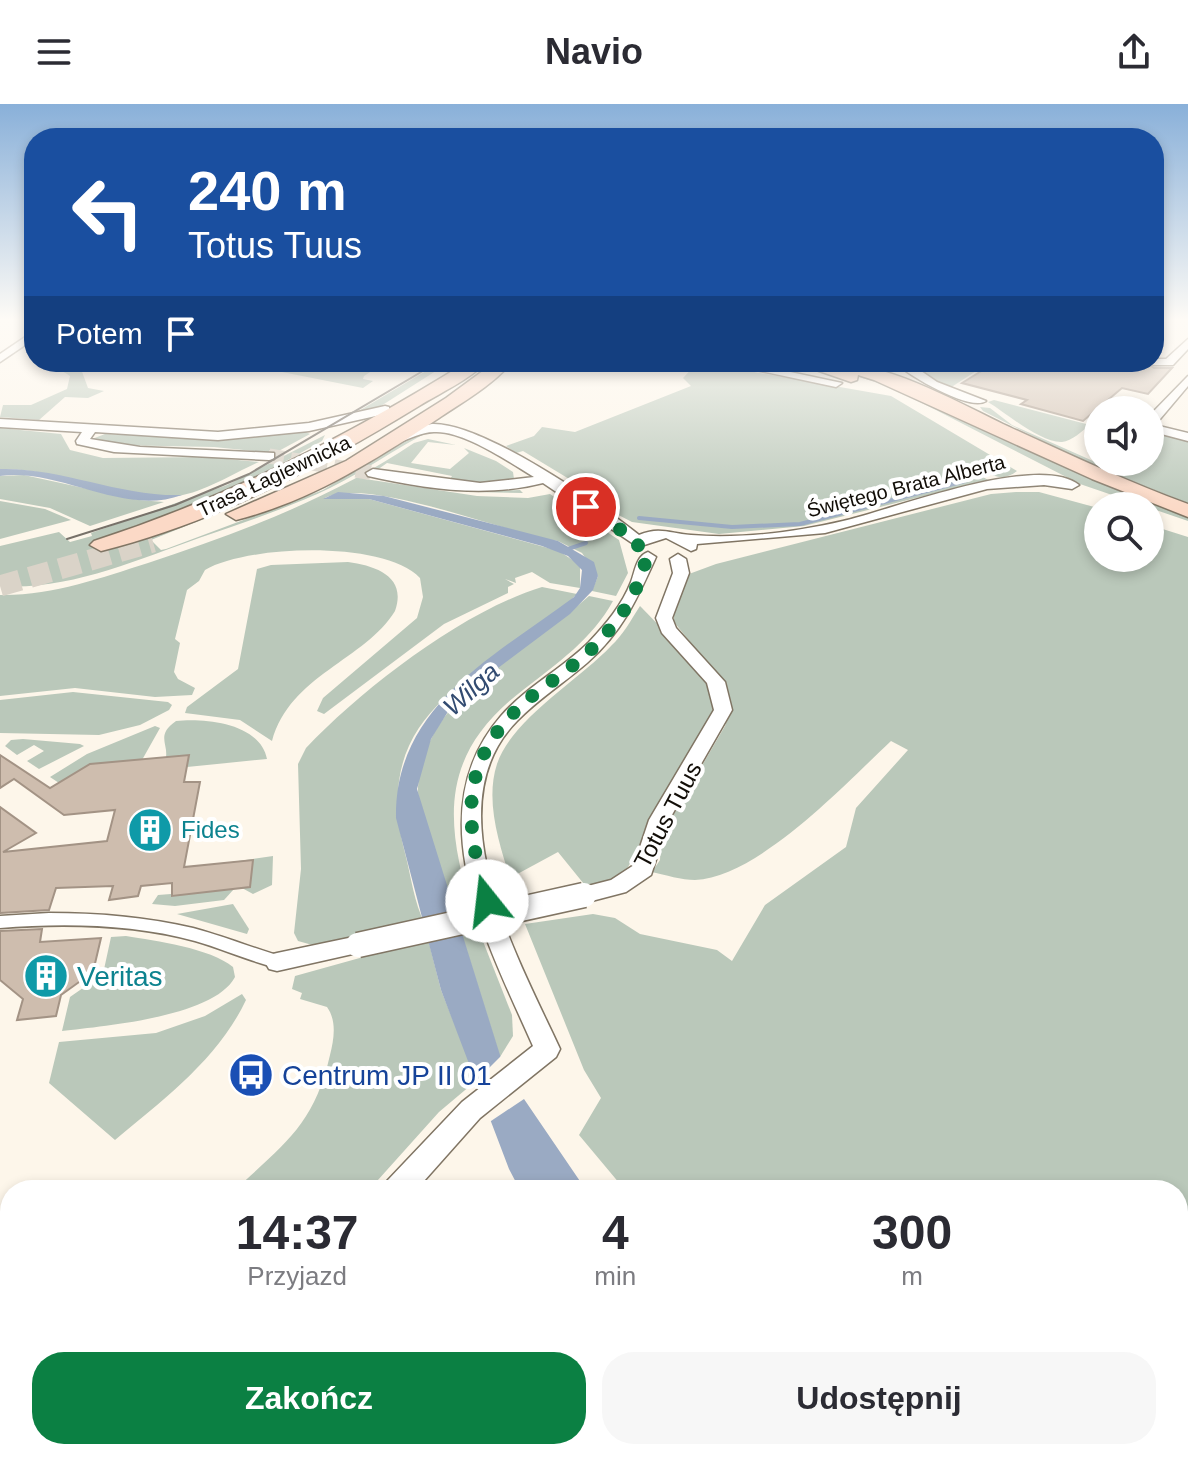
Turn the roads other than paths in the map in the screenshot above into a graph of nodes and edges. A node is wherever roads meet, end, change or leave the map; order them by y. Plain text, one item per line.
1 (425, 384) edge
2 (454, 384) edge
3 (459, 384) edge
4 (473, 384) edge
5 (866, 384) edge
6 (893, 384) edge
7 (934, 384) edge
8 (1184, 384) edge
9 (1164, 408) edge
10 (385, 410) junction
11 (961, 410) junction
12 (440, 420) junction
13 (0, 423) edge
14 (309, 427) junction
15 (1164, 429) edge
16 (90, 430) junction
17 (1188, 437) edge
18 (328, 442) junction
19 (269, 456) tunnel mouth
20 (373, 473) tunnel mouth
21 (543, 479) junction
22 (1072, 485) junction
23 (1090, 492) edge
24 (231, 500) junction
25 (1188, 511) edge
26 (602, 516) junction
27 (1164, 518) edge
28 (219, 519) junction
29 (1188, 526) edge
30 (658, 534) junction
31 (153, 542) tunnel mouth
32 (638, 542) junction
33 (101, 545) dead end
34 (673, 553) junction
35 (0, 922) edge
36 (277, 962) joint
37 (406, 1180) edge

1 - 10 main road
2 - 24 main road, Trasa Łagiewnicka
3 - 28 main road, Trasa Łagiewnicka
4 - 12 main road
5 - 22 main road
6 - 11 main road
7 - 11 street
8 - 9 street
10 - 14 street
10 - 18 main road
11 - 25 main road
12 - 21 street
12 - 28 main road
13 - 16 street
14 - 16 street
14 - 18 street
15 - 17 street
16 - 19 street
18 - 24 main road
20 - 21 street
21 - 26 street
22 - 23 main road
22 - 34 street, Świętego Brata Alberta
24 - 33 main road, Trasa Łagiewnicka
26 - 30 street
26 - 32 street
27 - 29 main road
28 - 31 main road, Trasa Łagiewnicka
30 - 32 street
30 - 34 street, Świętego Brata Alberta
32 - 34 street
34 - 36 street, Totus Tuus, bridge
34 - 37 street
35 - 36 street

